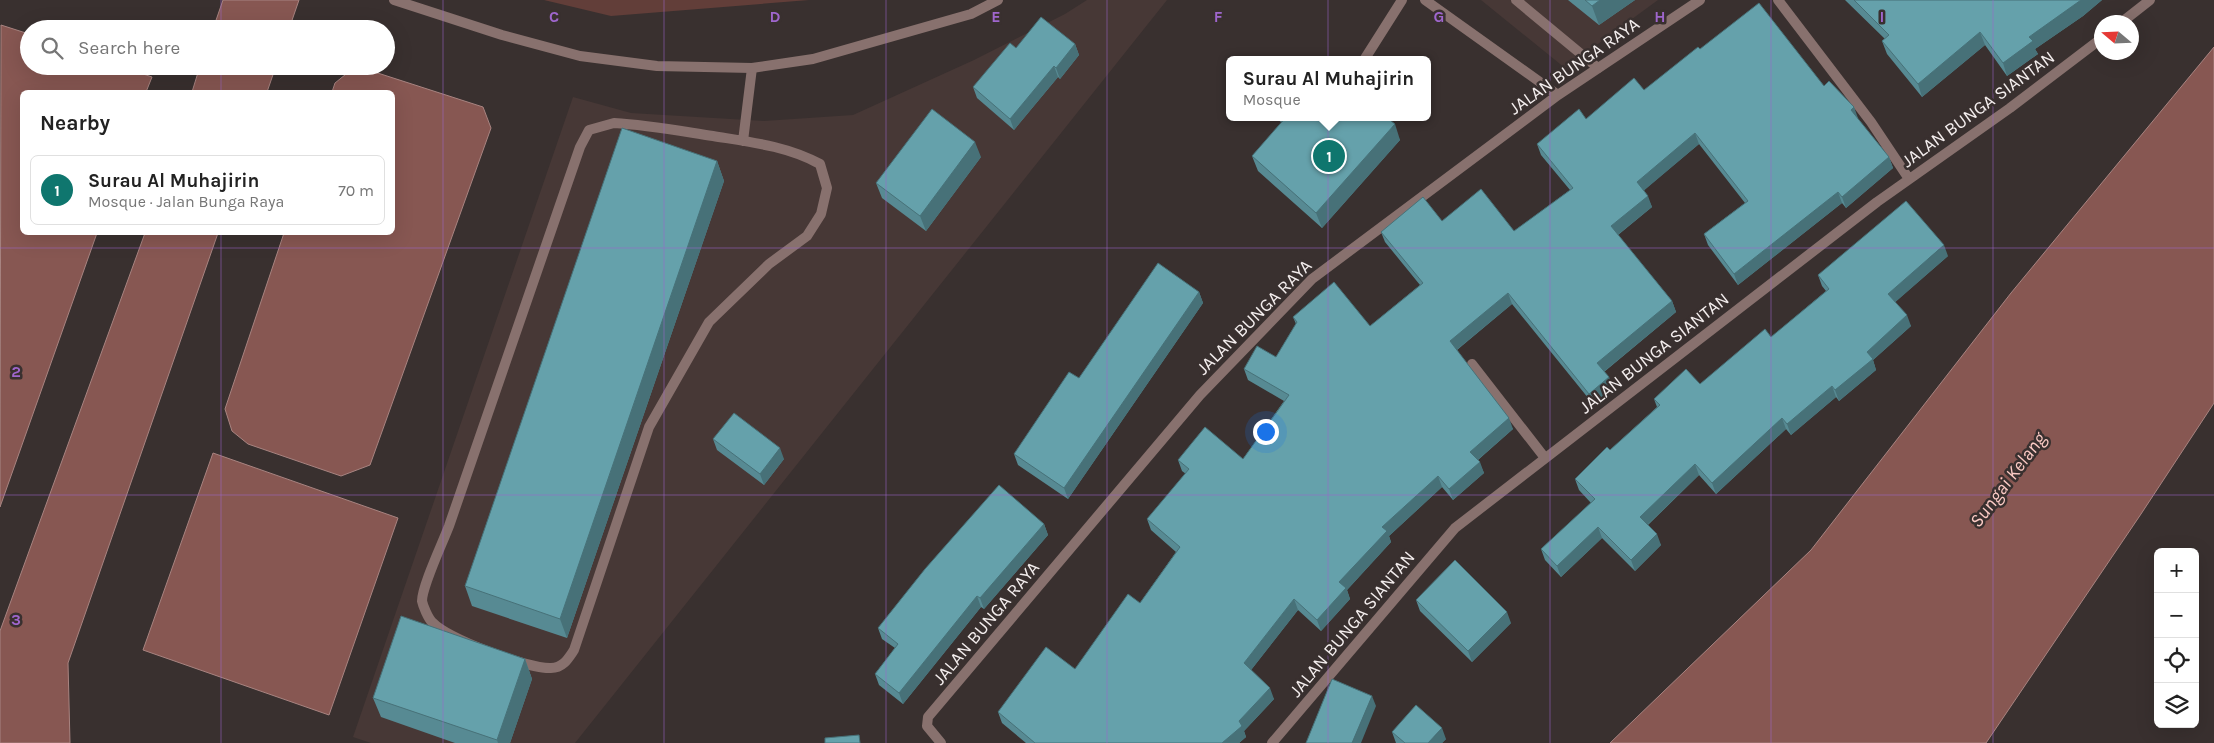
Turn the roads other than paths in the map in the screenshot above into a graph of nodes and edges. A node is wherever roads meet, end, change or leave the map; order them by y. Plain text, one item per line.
1 (394, 0) edge
2 (998, 0) edge
3 (1402, 0) edge
4 (1424, 0) edge
5 (1516, 0) edge
6 (1700, 0) edge
7 (1778, 0) edge
8 (2150, 0) edge
9 (2131, 15) edge
10 (2094, 44) edge
11 (1367, 56) edge
12 (752, 68) junction
13 (1598, 68) junction
14 (1558, 95) junction
15 (743, 141) junction
16 (1910, 179) junction
17 (1472, 364) dead end
18 (1546, 458) junction
19 (941, 743) edge
20 (1272, 743) edge

1 - 12 street
2 - 12 street
3 - 11 street
4 - 14 street
5 - 13 street
6 - 13 street, JALAN BUNGA RAYA
7 - 16 street
8 - 9 street
10 - 16 street, JALAN BUNGA SIANTAN
12 - 15 street
13 - 14 street, JALAN BUNGA RAYA
14 - 19 street, JALAN BUNGA RAYA
15 - 15 street
16 - 18 street, JALAN BUNGA SIANTAN
17 - 18 street
18 - 20 street, JALAN BUNGA SIANTAN

